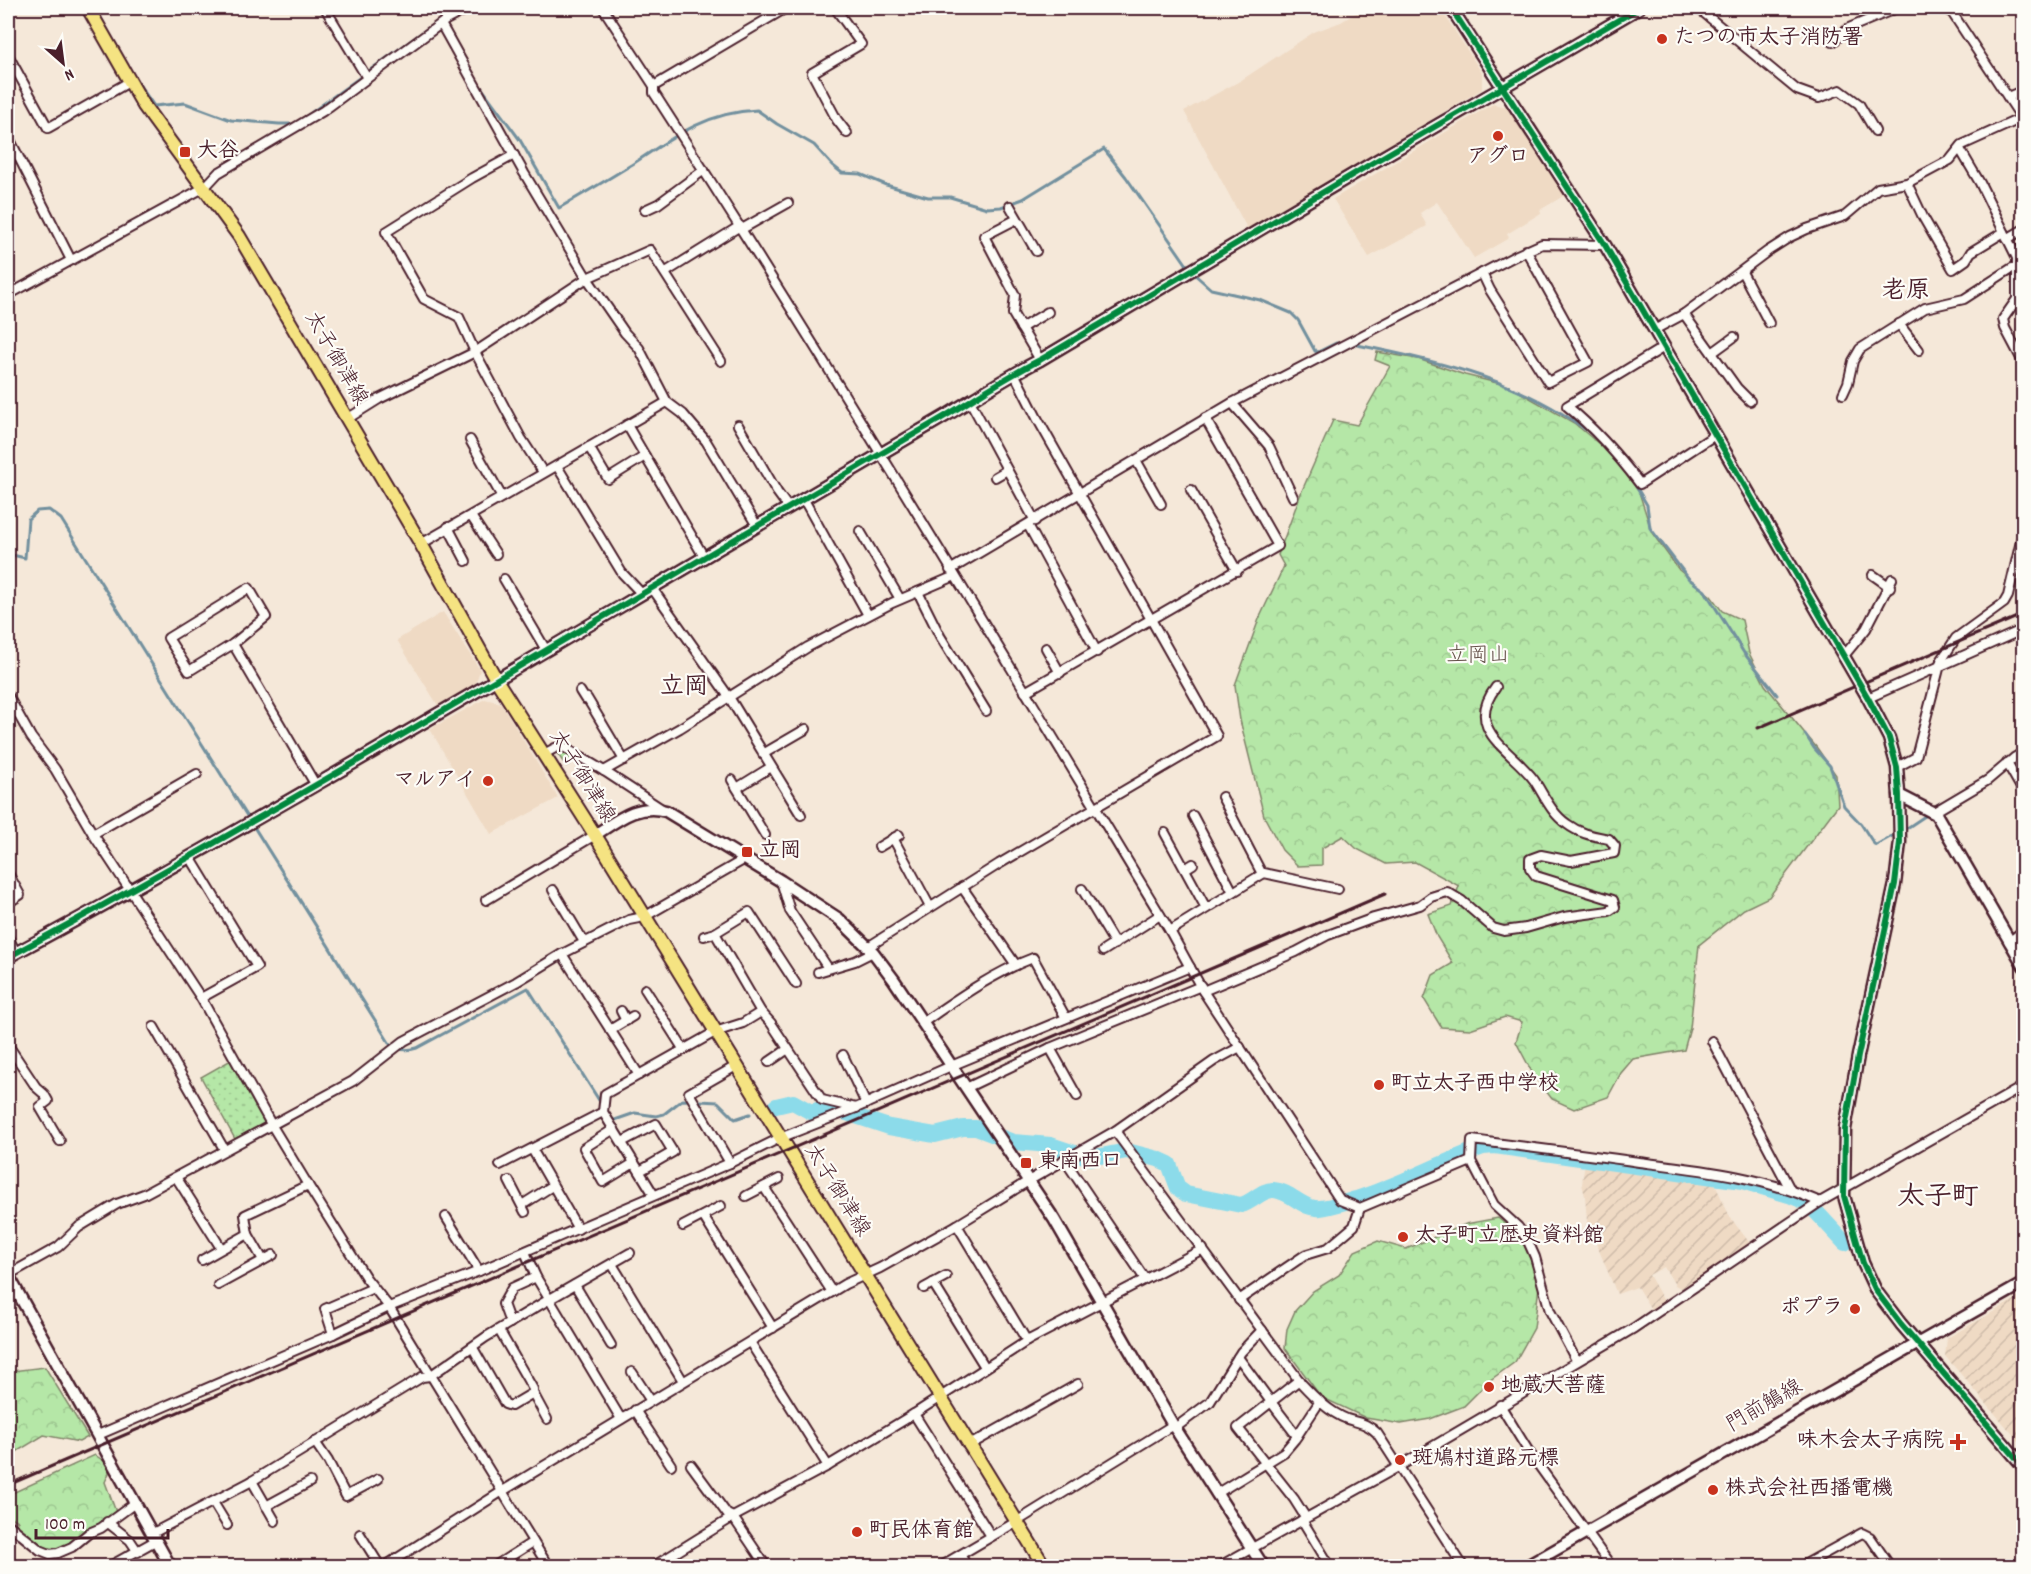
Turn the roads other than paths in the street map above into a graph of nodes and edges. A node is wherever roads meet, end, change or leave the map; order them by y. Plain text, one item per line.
1 (88, 8) edge
2 (325, 8) edge
3 (469, 8) edge
4 (603, 8) edge
5 (786, 8) edge
6 (835, 8) edge
7 (1451, 8) edge
8 (1639, 8) edge
9 (1698, 8) edge
10 (1898, 8) edge
11 (1949, 8) edge
12 (441, 24) junction
13 (1833, 42) dead end
14 (8, 56) edge
15 (367, 78) junction
16 (129, 82) junction
17 (654, 86) junction
18 (1503, 86) junction
19 (2024, 90) edge
20 (2008, 98) junction
21 (2022, 120) edge
22 (1875, 131) dead end
23 (847, 133) dead end
24 (8, 136) edge
25 (1960, 149) junction
26 (514, 155) junction
27 (704, 170) junction
28 (1907, 183) junction
29 (205, 187) junction
30 (788, 203) dead end
31 (1010, 206) dead end
32 (645, 210) dead end
33 (1017, 219) junction
34 (741, 228) junction
35 (2024, 229) edge
36 (2005, 236) junction
37 (1605, 245) junction
38 (1526, 250) junction
39 (1036, 251) dead end
40 (71, 260) junction
41 (2018, 268) junction
42 (666, 272) junction
43 (1742, 272) junction
44 (1482, 273) junction
45 (587, 278) junction
46 (8, 295) edge
47 (1048, 312) dead end
48 (1684, 314) junction
49 (1769, 323) dead end
50 (1899, 324) junction
51 (1021, 328) junction
52 (1654, 330) junction
53 (1734, 337) dead end
54 (1664, 347) junction
55 (1919, 350) dead end
56 (475, 352) junction
57 (1712, 353) junction
58 (1040, 360) junction
59 (721, 361) dead end
60 (2024, 364) edge
61 (1014, 373) junction
62 (1843, 394) dead end
63 (970, 401) junction
64 (1750, 401) dead end
65 (667, 402) junction
66 (1232, 403) junction
67 (1205, 418) junction
68 (347, 419) junction
69 (627, 425) junction
70 (738, 425) dead end
71 (1715, 435) junction
72 (470, 440) dead end
73 (589, 447) junction
74 (880, 454) junction
75 (645, 456) junction
76 (1136, 460) junction
77 (557, 466) junction
78 (1007, 471) junction
79 (543, 472) junction
80 (995, 477) dead end
81 (1191, 490) dead end
82 (1079, 494) junction
83 (502, 497) junction
84 (1293, 497) dead end
85 (803, 498) junction
86 (1161, 504) dead end
87 (789, 507) junction
88 (471, 516) junction
89 (1032, 523) junction
90 (757, 526) junction
91 (448, 527) junction
92 (2024, 528) edge
93 (860, 531) dead end
94 (421, 544) junction
95 (496, 554) dead end
96 (704, 557) junction
97 (466, 561) dead end
98 (1237, 571) junction
99 (953, 573) junction
100 (1873, 574) dead end
101 (504, 579) dead end
102 (652, 588) junction
103 (918, 592) junction
104 (642, 594) junction
105 (900, 599) junction
106 (868, 615) junction
107 (1152, 620) junction
108 (2024, 629) edge
109 (233, 644) junction
110 (1046, 648) dead end
111 (546, 650) junction
112 (1097, 652) junction
113 (1843, 657) junction
114 (1939, 665) junction
115 (1060, 673) junction
116 (497, 681) junction
117 (1496, 687) dead end
118 (580, 691) dead end
119 (1025, 692) junction
120 (8, 696) edge
121 (729, 698) junction
122 (1868, 698) junction
123 (986, 711) dead end
124 (806, 729) dead end
125 (2024, 752) edge
126 (544, 754) junction
127 (763, 754) junction
128 (624, 760) junction
129 (2007, 763) junction
130 (771, 767) junction
131 (1897, 767) junction
132 (604, 771) junction
133 (197, 774) dead end
134 (315, 784) junction
135 (2024, 793) edge
136 (1899, 795) junction
137 (1222, 797) dead end
138 (1096, 808) junction
139 (666, 811) junction
140 (1934, 812) junction
141 (801, 815) dead end
142 (1197, 819) dead end
143 (1165, 833) dead end
144 (93, 834) junction
145 (595, 835) junction
146 (765, 836) dead end
147 (879, 847) dead end
148 (190, 857) junction
149 (745, 859) junction
150 (1193, 864) dead end
151 (1185, 869) junction
152 (8, 873) edge
153 (1262, 874) junction
154 (781, 881) junction
155 (962, 887) junction
156 (129, 889) junction
157 (1082, 889) dead end
158 (1338, 889) dead end
159 (553, 890) dead end
160 (1233, 892) junction
161 (486, 900) dead end
162 (8, 903) edge
163 (930, 907) junction
164 (1206, 908) junction
165 (1160, 915) junction
166 (644, 917) junction
167 (2024, 930) edge
168 (1170, 931) junction
169 (715, 933) junction
170 (704, 936) dead end
171 (8, 937) edge
172 (584, 942) junction
173 (2009, 942) junction
174 (1115, 944) junction
175 (870, 949) junction
176 (1104, 951) dead end
177 (562, 954) junction
178 (12, 955) edge
179 (1016, 964) junction
180 (2024, 966) edge
181 (1190, 967) junction
182 (828, 968) junction
183 (818, 972) dead end
184 (796, 984) dead end
185 (645, 988) dead end
186 (1202, 989) junction
187 (201, 998) junction
188 (621, 1011) dead end
189 (761, 1012) junction
190 (1066, 1018) junction
191 (922, 1023) junction
192 (154, 1027) dead end
193 (610, 1030) junction
194 (715, 1032) junction
195 (1712, 1041) dead end
196 (8, 1045) edge
197 (1240, 1047) junction
198 (1050, 1048) junction
199 (788, 1049) junction
200 (684, 1050) junction
201 (843, 1055) dead end
202 (769, 1062) dead end
203 (735, 1066) junction
204 (951, 1066) junction
205 (639, 1076) junction
206 (2024, 1086) edge
207 (966, 1088) junction
208 (1077, 1096) dead end
209 (866, 1104) junction
210 (856, 1108) junction
211 (603, 1112) junction
212 (271, 1124) junction
213 (614, 1129) junction
214 (1115, 1131) junction
215 (780, 1138) junction
216 (60, 1141) dead end
217 (622, 1142) junction
218 (224, 1149) junction
219 (532, 1149) junction
220 (1064, 1159) junction
221 (1471, 1161) junction
222 (634, 1163) junction
223 (729, 1163) junction
224 (500, 1165) dead end
225 (640, 1171) junction
226 (176, 1177) junction
227 (779, 1179) dead end
228 (1029, 1180) junction
229 (509, 1181) dead end
230 (308, 1185) junction
231 (552, 1186) junction
232 (764, 1187) junction
233 (1790, 1189) junction
234 (1844, 1190) junction
235 (654, 1195) junction
236 (746, 1196) dead end
237 (721, 1206) dead end
238 (1815, 1206) junction
239 (1360, 1208) junction
240 (703, 1216) junction
241 (446, 1217) dead end
242 (957, 1225) junction
243 (683, 1226) dead end
244 (578, 1229) junction
245 (248, 1234) junction
246 (221, 1248) junction
247 (1203, 1249) junction
248 (525, 1252) junction
249 (630, 1253) dead end
250 (273, 1254) dead end
251 (202, 1260) dead end
252 (263, 1260) junction
253 (612, 1264) junction
254 (479, 1271) junction
255 (864, 1274) junction
256 (8, 1275) edge
257 (536, 1276) junction
258 (946, 1276) dead end
259 (1145, 1279) junction
260 (933, 1283) junction
261 (2024, 1283) edge
262 (218, 1285) dead end
263 (574, 1285) junction
264 (373, 1288) junction
265 (924, 1288) dead end
266 (832, 1292) junction
267 (550, 1299) junction
268 (1239, 1300) junction
269 (1102, 1302) junction
270 (389, 1307) junction
271 (510, 1323) junction
272 (772, 1328) junction
273 (499, 1330) junction
274 (1262, 1330) junction
275 (333, 1334) junction
276 (1027, 1341) junction
277 (750, 1342) junction
278 (1919, 1343) junction
279 (611, 1345) dead end
280 (473, 1348) junction
281 (1238, 1357) junction
282 (1576, 1360) junction
283 (985, 1367) junction
284 (632, 1372) dead end
285 (430, 1376) junction
286 (1299, 1380) junction
287 (682, 1382) junction
288 (1078, 1384) dead end
289 (533, 1393) junction
290 (940, 1398) junction
291 (651, 1401) junction
292 (1320, 1401) junction
293 (1271, 1402) junction
294 (1500, 1405) junction
295 (635, 1410) junction
296 (914, 1414) junction
297 (548, 1419) dead end
298 (621, 1419) junction
299 (1174, 1426) junction
300 (98, 1435) junction
301 (1297, 1436) junction
302 (315, 1442) junction
303 (968, 1446) junction
304 (1265, 1464) junction
305 (671, 1465) dead end
306 (691, 1465) dead end
307 (828, 1466) junction
308 (1398, 1467) junction
309 (2024, 1467) edge
310 (378, 1479) dead end
311 (252, 1481) junction
312 (310, 1482) dead end
313 (501, 1492) junction
314 (1216, 1494) junction
315 (213, 1502) junction
316 (135, 1503) junction
317 (267, 1506) junction
318 (733, 1517) junction
319 (1304, 1519) junction
320 (275, 1521) dead end
321 (107, 1522) junction
322 (1016, 1522) junction
323 (8, 1524) edge
324 (227, 1525) dead end
325 (1587, 1531) junction
326 (360, 1534) dead end
327 (991, 1536) junction
328 (153, 1538) junction
329 (533, 1542) junction
330 (1252, 1548) junction
331 (138, 1552) junction
332 (960, 1555) junction
333 (116, 1565) edge
334 (170, 1566) edge
335 (380, 1566) edge
336 (385, 1566) edge
337 (495, 1566) edge
338 (548, 1566) edge
339 (654, 1566) edge
340 (766, 1566) edge
341 (941, 1566) edge
342 (967, 1566) edge
343 (1044, 1566) edge
344 (1220, 1566) edge
345 (1263, 1566) edge
346 (1330, 1566) edge
347 (1463, 1566) edge
348 (1527, 1566) edge
349 (1611, 1566) edge
350 (1802, 1566) edge
351 (1890, 1566) edge

1 - 16 main road, 太子御津線
2 - 15 street
3 - 12 street
4 - 17 street
5 - 17 street
6 - 23 street
7 - 18 street
8 - 18 street
9 - 22 street
10 - 13 street
11 - 20 street
12 - 15 street
12 - 26 street
14 - 16 street
15 - 29 street
16 - 29 main road, 太子御津線
17 - 27 street
18 - 37 street
18 - 58 street
19 - 20 street
20 - 21 street
21 - 25 street
24 - 40 street
25 - 28 street
25 - 36 street
26 - 45 street
26 - 56 street
27 - 32 street
27 - 34 street
28 - 36 street
28 - 43 street
29 - 40 street
29 - 68 main road, 太子御津線
30 - 34 street
31 - 33 street
33 - 39 street
33 - 51 street
34 - 42 street
34 - 74 street
35 - 36 street
36 - 41 street
37 - 38 street
37 - 52 street
38 - 44 street
38 - 44 street
40 - 46 street
41 - 50 street
41 - 60 street
42 - 45 street
42 - 59 street
43 - 48 street
43 - 49 street
44 - 66 street
45 - 56 street
45 - 65 street
47 - 51 street
48 - 52 street
48 - 57 street
50 - 55 street
50 - 62 street
51 - 58 street
52 - 54 street
53 - 57 street
54 - 71 street
54 - 71 street
56 - 68 street
56 - 79 street
57 - 64 street
58 - 61 street
61 - 63 street
61 - 82 street
63 - 74 street
63 - 78 street
65 - 69 street
65 - 90 street
66 - 67 street
66 - 84 street
67 - 76 street
67 - 98 street
68 - 94 main road, 太子御津線
69 - 73 street
69 - 75 street
70 - 87 street
71 - 113 street
72 - 83 street
73 - 75 street
73 - 77 street
74 - 85 street
74 - 99 street
75 - 96 street
76 - 82 street
76 - 86 street
77 - 79 street
77 - 104 street
78 - 80 street
78 - 89 street
79 - 83 street
81 - 98 street
82 - 89 street
82 - 107 street
83 - 88 street
85 - 87 street
85 - 106 street
87 - 90 street
88 - 91 street
88 - 95 street
89 - 99 street
89 - 112 street
90 - 96 street
91 - 94 street
91 - 97 street
92 - 114 street
93 - 105 street
94 - 116 main road, 太子御津線
96 - 102 street
98 - 107 street
99 - 103 street
99 - 119 street
100 - 113 street
101 - 111 street
102 - 104 street
102 - 121 street
103 - 105 street
103 - 123 street
104 - 111 street
105 - 106 street
106 - 121 street
107 - 112 street
107 - 138 street
108 - 114 street
109 - 109 street
109 - 134 street
110 - 115 street
111 - 116 street
112 - 115 street
113 - 122 street
114 - 122 street
114 - 131 street
115 - 119 street
116 - 126 main road, 太子御津線
116 - 134 street
117 - 186 street
118 - 128 street
119 - 138 street
120 - 144 street
121 - 127 street
121 - 128 street
122 - 131 street
124 - 127 street
125 - 129 street
126 - 132 street
126 - 145 main road, 太子御津線
127 - 130 street
128 - 132 street
129 - 135 street
129 - 140 street
130 - 141 street
130 - 146 street
131 - 136 street
132 - 139 street
133 - 144 street
134 - 148 street
136 - 140 street
136 - 234 street
137 - 153 street
138 - 155 street
138 - 165 street
139 - 145 street
139 - 149 street
140 - 173 street
142 - 160 street
143 - 151 street
144 - 156 street
145 - 161 street
145 - 166 main road, 太子御津線
147 - 163 street
148 - 156 street
148 - 187 street
149 - 154 street
149 - 166 street
150 - 151 street
151 - 164 street
152 - 162 street
153 - 158 street
153 - 160 street
154 - 175 street
154 - 182 street
155 - 163 street
155 - 179 street
156 - 178 street
156 - 187 street
157 - 174 street
159 - 172 street
160 - 164 street
163 - 175 street
164 - 168 street
165 - 168 street
165 - 174 street
166 - 172 street
166 - 194 main road, 太子御津線
167 - 173 street
168 - 181 street
169 - 170 street
169 - 184 street
169 - 189 street
171 - 178 street
172 - 177 street
173 - 180 street
174 - 176 street
175 - 182 street
175 - 191 street
177 - 193 street
177 - 212 street
179 - 190 street
179 - 191 street
181 - 186 street
181 - 190 street
182 - 183 street
185 - 200 street
186 - 197 street
186 - 198 street
187 - 212 street
188 - 193 street
189 - 194 street
189 - 199 street
190 - 204 street
191 - 204 street
192 - 218 street
193 - 205 street
194 - 200 street
194 - 203 main road, 太子御津線
195 - 233 street
196 - 216 street
197 - 214 street
197 - 239 street
198 - 207 street
198 - 208 street
199 - 202 street
199 - 210 street
200 - 205 street
201 - 209 street
203 - 215 main road, 太子御津線
203 - 223 street
204 - 207 street
204 - 209 street
205 - 211 street
206 - 234 street
207 - 228 street
209 - 210 street
210 - 215 street
211 - 213 street
211 - 219 street
212 - 218 street
212 - 230 street
213 - 217 street
213 - 222 street
214 - 220 street
214 - 247 street
215 - 223 street
215 - 255 main road, 太子御津線
217 - 222 street
217 - 225 street
218 - 226 street
219 - 224 street
219 - 231 street
220 - 228 street
220 - 259 street
221 - 233 street
221 - 239 street
221 - 282 street
222 - 225 street
223 - 235 street
225 - 235 street
226 - 246 street
226 - 256 street
227 - 232 street
228 - 242 street
228 - 269 street
229 - 231 street
230 - 245 street
230 - 264 street
231 - 244 street
232 - 236 street
232 - 266 street
233 - 238 street
234 - 238 street
234 - 278 street
235 - 244 street
237 - 240 street
238 - 282 street
239 - 268 street
240 - 243 street
240 - 272 street
241 - 254 street
242 - 255 street
242 - 276 street
244 - 248 street
245 - 246 street
245 - 252 street
246 - 251 street
247 - 259 street
247 - 268 street
248 - 254 street
248 - 257 street
249 - 253 street
250 - 252 street
252 - 262 street
253 - 263 street
253 - 287 street
254 - 270 street
255 - 266 street
255 - 290 main road, 太子御津線
256 - 300 street
257 - 267 street
257 - 271 street
258 - 260 street
259 - 269 street
260 - 265 street
260 - 283 street
261 - 278 street, 門前鵤線
263 - 267 street
263 - 279 street
264 - 270 street
264 - 275 street
266 - 272 street
267 - 271 street
267 - 298 street
268 - 274 street
269 - 276 street
269 - 299 street
270 - 275 street
270 - 285 street
271 - 273 street
272 - 277 street
273 - 280 street
273 - 289 street
274 - 281 street
274 - 286 street
275 - 300 street
276 - 283 street
277 - 287 street
277 - 307 street
278 - 309 street
278 - 325 street, 門前鵤線
280 - 285 street
280 - 289 street
281 - 293 street
281 - 299 street
282 - 294 street
283 - 290 street
284 - 291 street
285 - 302 street
285 - 313 street
286 - 292 street
286 - 293 street
287 - 291 street
288 - 303 street
289 - 297 street
290 - 296 street
290 - 303 main road, 太子御津線
291 - 295 street
292 - 301 street
292 - 308 street
293 - 301 street
293 - 304 street
294 - 308 street
294 - 325 street
295 - 298 street
295 - 305 street
296 - 307 street
296 - 327 street
298 - 313 street
299 - 314 street
299 - 322 street
300 - 316 street
301 - 304 street
302 - 310 street
302 - 311 street
303 - 322 main road, 太子御津線
304 - 314 street
304 - 319 street
306 - 318 street
307 - 318 street
308 - 319 street
308 - 347 street
311 - 315 street
311 - 317 street
312 - 317 street
313 - 329 street
313 - 336 street
314 - 330 street
315 - 324 street
315 - 328 street
316 - 321 street
316 - 328 street
317 - 320 street
318 - 339 street
318 - 340 street
319 - 330 street
319 - 346 street
321 - 323 street
321 - 331 street
322 - 327 street
322 - 343 main road, 太子御津線
325 - 348 street, 門前鵤線
325 - 349 street
326 - 335 street
327 - 332 street
328 - 331 street
328 - 334 street
329 - 337 street
329 - 338 street
330 - 344 street
330 - 345 street
331 - 333 street
332 - 341 street
332 - 342 street
350 - 351 street

